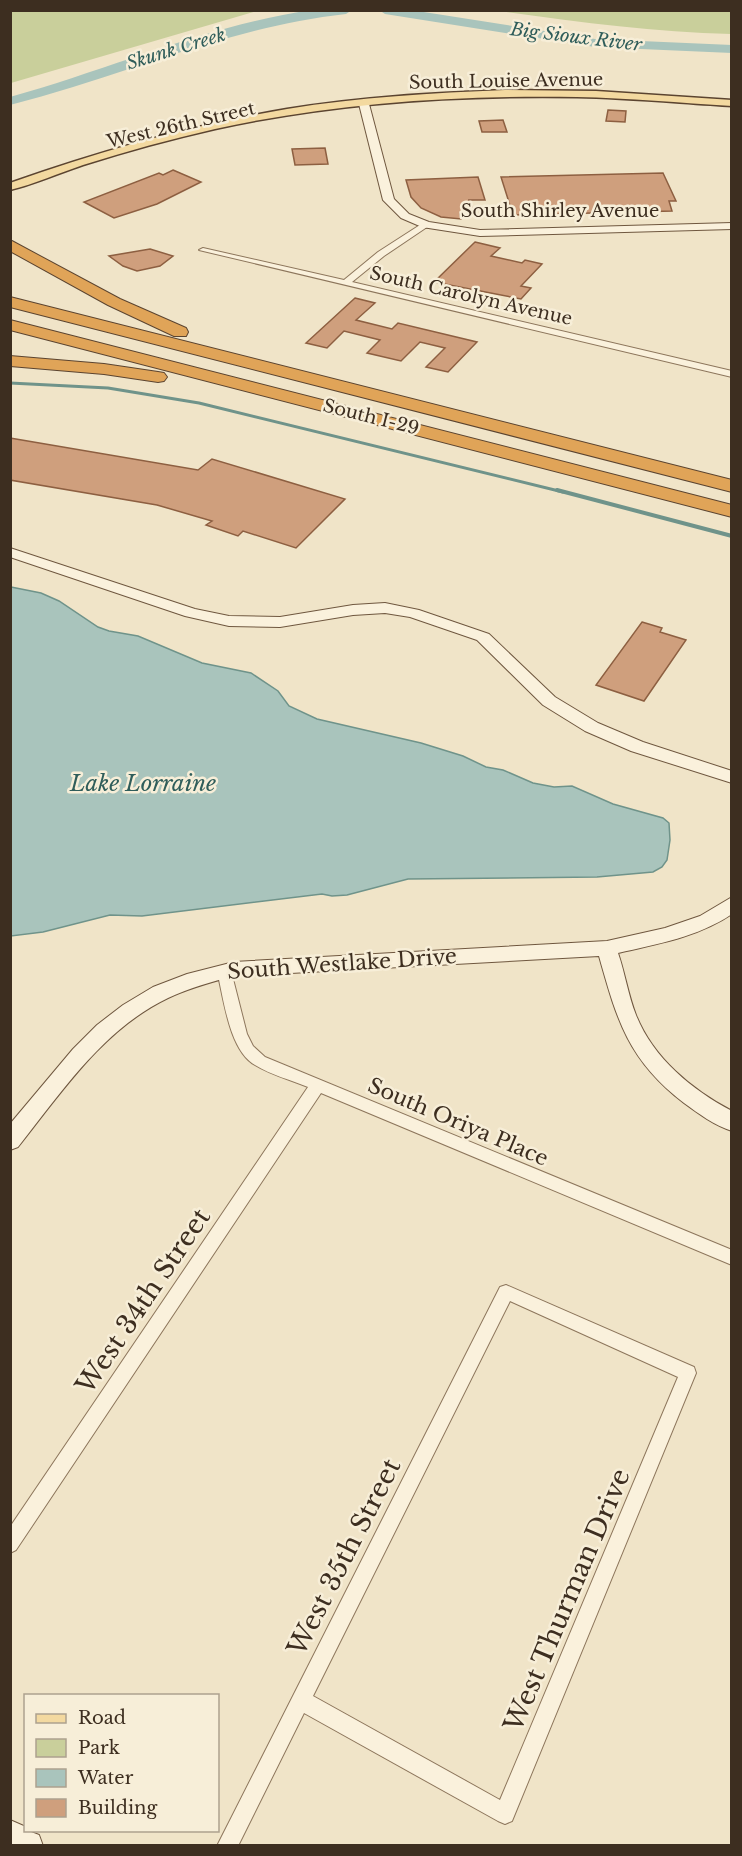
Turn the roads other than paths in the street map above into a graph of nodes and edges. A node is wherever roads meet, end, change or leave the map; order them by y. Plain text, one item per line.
1 (732, 103) edge
2 (365, 106) junction
3 (10, 187) edge
4 (10, 196) edge
5 (426, 225) junction
6 (732, 226) edge
7 (10, 244) edge
8 (203, 250) dead end
9 (345, 283) junction
10 (10, 302) edge
11 (10, 325) edge
12 (10, 361) edge
13 (732, 374) edge
14 (343, 386) junction
15 (359, 414) junction
16 (732, 486) edge
17 (732, 511) edge
18 (10, 552) edge
19 (732, 777) edge
20 (732, 904) edge
21 (607, 948) junction
22 (224, 971) junction
23 (317, 1086) junction
24 (732, 1122) edge
25 (10, 1141) edge
26 (732, 1258) edge
27 (506, 1292) joint
28 (10, 1544) edge
29 (300, 1700) junction
30 (10, 1835) edge
31 (28, 1845) edge
32 (227, 1845) edge

1 - 2 main road, South Louise Avenue
2 - 3 main road, West 26th Street
2 - 4 main road, West 26th Street
2 - 5 street, South Shirley Avenue
5 - 6 street, South Shirley Avenue
5 - 9 street
7 - 14 highway
8 - 9 street, South Carolyn Avenue
9 - 13 street, South Carolyn Avenue
10 - 14 highway, South I-29
11 - 15 highway, South I-29
12 - 15 highway
14 - 16 highway, South I-29
15 - 17 highway, South I-29
18 - 19 street
20 - 21 street, South Westlake Drive
21 - 22 street, South Westlake Drive
21 - 24 street
22 - 23 street, South Oriya Place
22 - 25 street, South Westlake Drive
23 - 26 street, South Oriya Place
23 - 28 street, West 34th Street
27 - 29 street, West 35th Street
27 - 29 street, West Thurman Drive
29 - 32 street, West 35th Street
30 - 31 street

